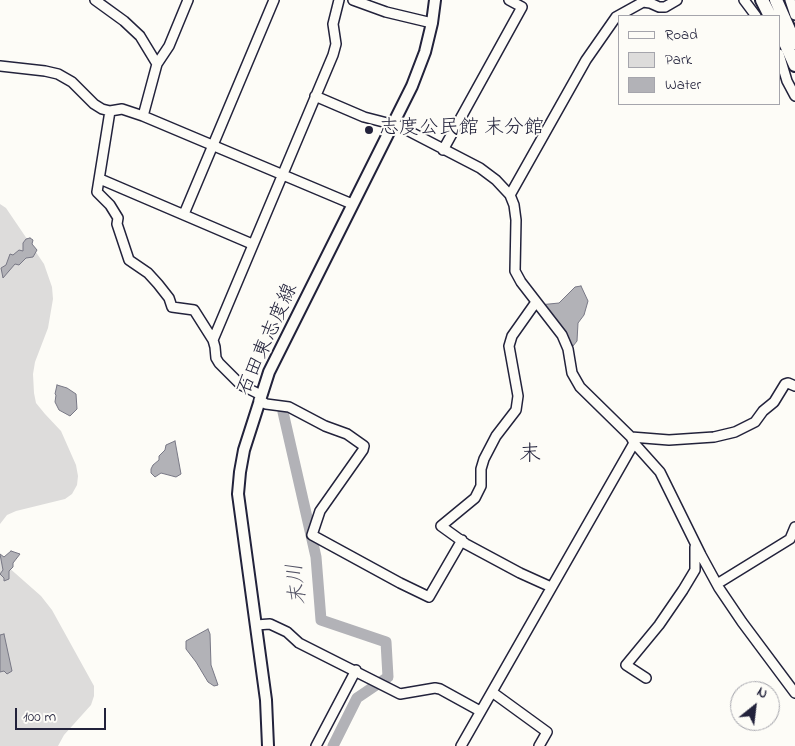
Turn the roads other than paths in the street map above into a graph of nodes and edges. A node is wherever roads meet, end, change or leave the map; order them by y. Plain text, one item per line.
1 (95, 0) edge
2 (188, 0) edge
3 (274, 0) edge
4 (339, 0) edge
5 (435, 0) edge
6 (509, 0) edge
7 (677, 0) edge
8 (744, 0) edge
9 (762, 0) edge
10 (766, 0) edge
11 (776, 0) edge
12 (790, 0) edge
13 (358, 1) edge
14 (620, 15) edge
15 (755, 15) edge
16 (771, 15) edge
17 (772, 15) edge
18 (779, 15) edge
19 (795, 15) edge
20 (618, 16) edge
21 (780, 18) edge
22 (432, 23) junction
23 (780, 33) edge
24 (787, 49) edge
25 (157, 64) junction
26 (795, 65) edge
27 (0, 66) edge
28 (315, 96) junction
29 (795, 96) edge
30 (110, 111) junction
31 (143, 116) junction
32 (392, 124) junction
33 (213, 145) junction
34 (443, 150) junction
35 (282, 174) junction
36 (100, 179) junction
37 (510, 195) junction
38 (352, 204) junction
39 (184, 214) junction
40 (252, 244) junction
41 (536, 302) junction
42 (213, 340) junction
43 (795, 386) edge
44 (260, 398) junction
45 (632, 440) junction
46 (795, 527) edge
47 (462, 540) junction
48 (696, 541) junction
49 (717, 584) junction
50 (551, 587) junction
51 (256, 625) junction
52 (356, 670) junction
53 (646, 678) dead end
54 (492, 692) junction
55 (795, 693) edge
56 (480, 711) junction
57 (268, 746) edge
58 (316, 746) edge
59 (461, 746) edge
60 (539, 746) edge

1 - 25 street
2 - 25 street
3 - 33 street
4 - 28 street
5 - 22 main road, 石田東志度線
6 - 34 street
7 - 14 street
8 - 15 street
9 - 16 highway
10 - 17 highway
11 - 18 highway
12 - 19 street
13 - 22 street
20 - 37 street
21 - 24 highway
22 - 32 main road, 石田東志度線
23 - 24 highway
24 - 26 highway
24 - 29 street
25 - 31 street
27 - 30 street
28 - 32 street
28 - 35 street
30 - 31 street
30 - 36 street
31 - 33 street
32 - 34 street
32 - 38 main road, 石田東志度線
33 - 35 street
33 - 39 street
34 - 37 street
35 - 38 street
35 - 40 street
36 - 39 street
36 - 42 street
37 - 41 street
38 - 44 main road, 石田東志度線
39 - 40 street
40 - 42 street
41 - 45 street
41 - 47 street
42 - 44 street
43 - 45 street
44 - 47 street
44 - 51 main road, 石田東志度線
45 - 48 street
45 - 50 street
46 - 49 street
47 - 50 street
48 - 49 street
48 - 53 street
49 - 55 street
50 - 54 street
51 - 52 street
51 - 57 main road, 石田東志度線
52 - 56 street
52 - 58 street
54 - 56 street
54 - 60 street
56 - 59 street

